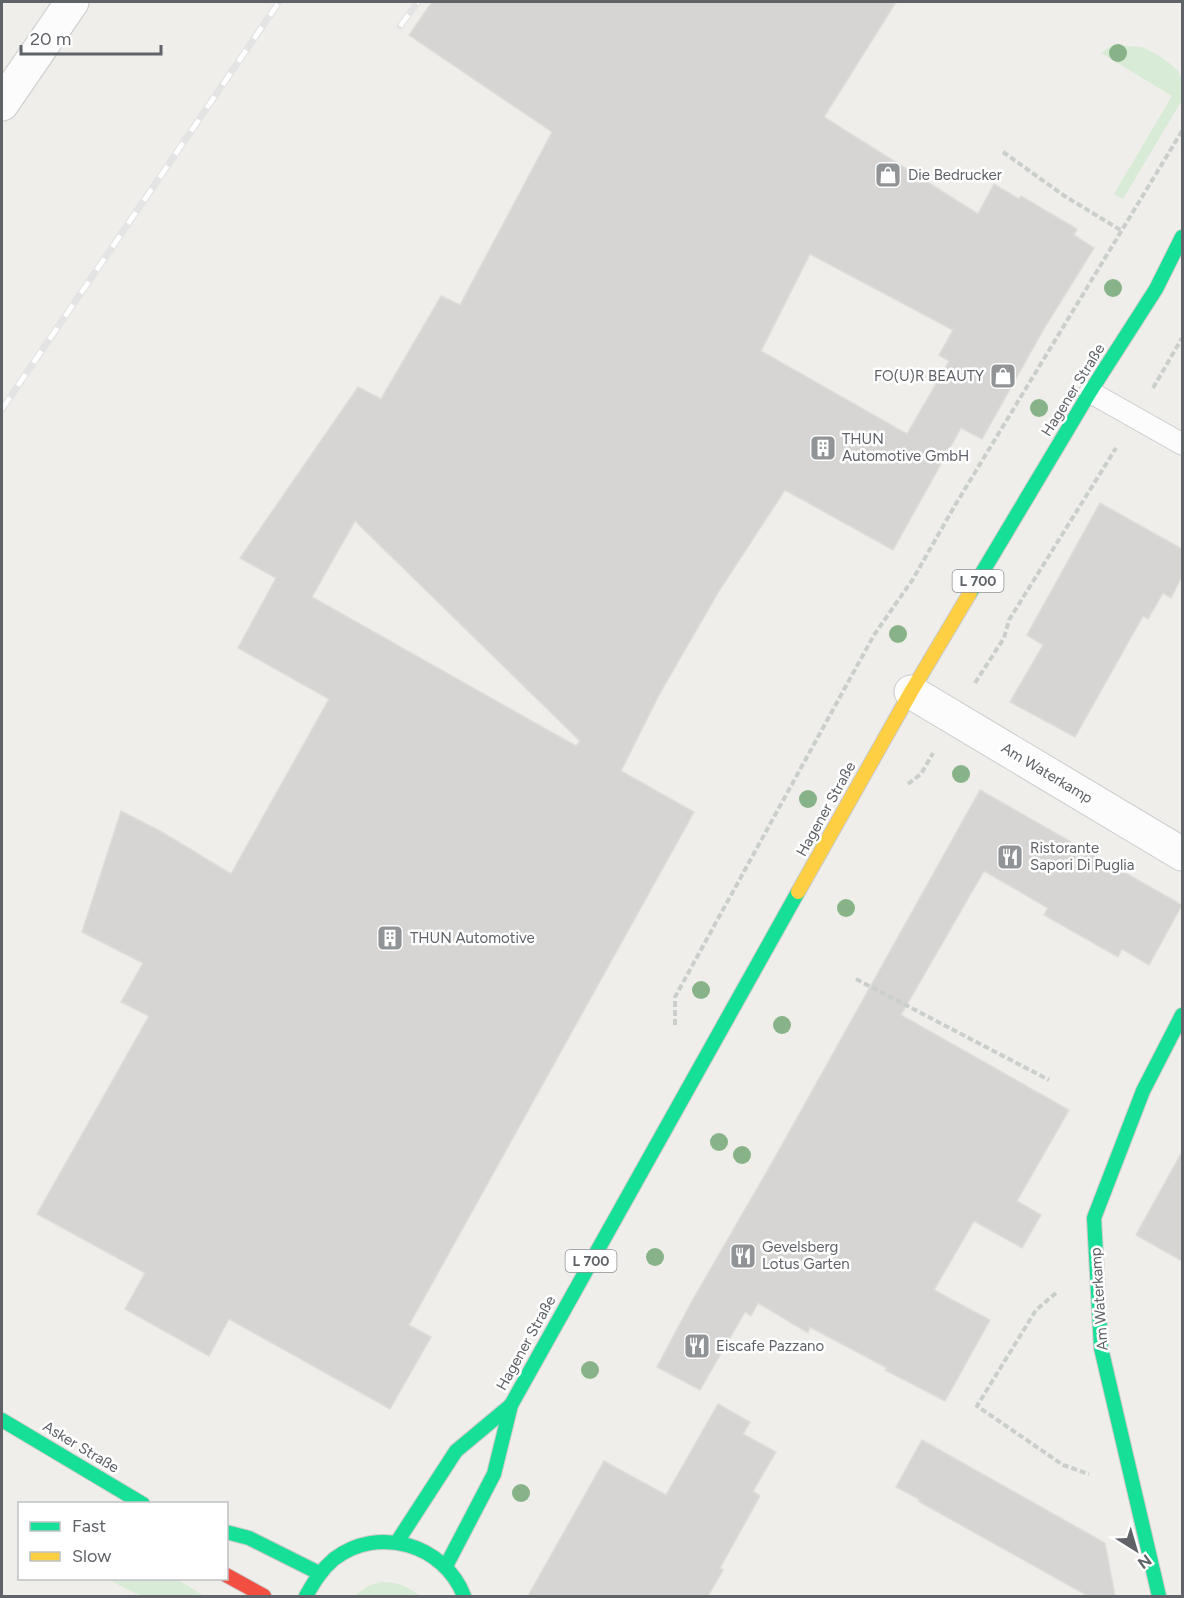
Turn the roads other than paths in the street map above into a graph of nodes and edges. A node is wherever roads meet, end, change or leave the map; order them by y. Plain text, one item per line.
1 (72, 2) edge
2 (2, 104) edge
3 (1182, 237) edge
4 (1090, 392) junction
5 (1182, 444) edge
6 (911, 692) junction
7 (1182, 854) edge
8 (1182, 1015) edge
9 (511, 1405) junction
10 (2, 1420) edge
11 (141, 1502) edge
12 (228, 1533) edge
13 (398, 1542) junction
14 (446, 1566) junction
15 (319, 1573) junction
16 (228, 1576) edge
17 (264, 1596) edge
18 (306, 1596) edge
19 (464, 1596) edge
20 (1158, 1596) edge

1 - 2 street
3 - 4 main road, Hagener Straße / L 700
4 - 5 lane
4 - 6 main road, Hagener Straße / L 700
6 - 7 street, Am Waterkamp
6 - 9 main road, Hagener Straße / L 700
8 - 20 main road, Am Waterkamp
9 - 13 main road, Hagener Straße / L 700
9 - 14 main road, Hagener Straße / L 700
10 - 11 main road, Asker Straße
12 - 15 main road
13 - 14 main road
13 - 15 main road
14 - 19 main road
15 - 18 main road
16 - 17 main road

